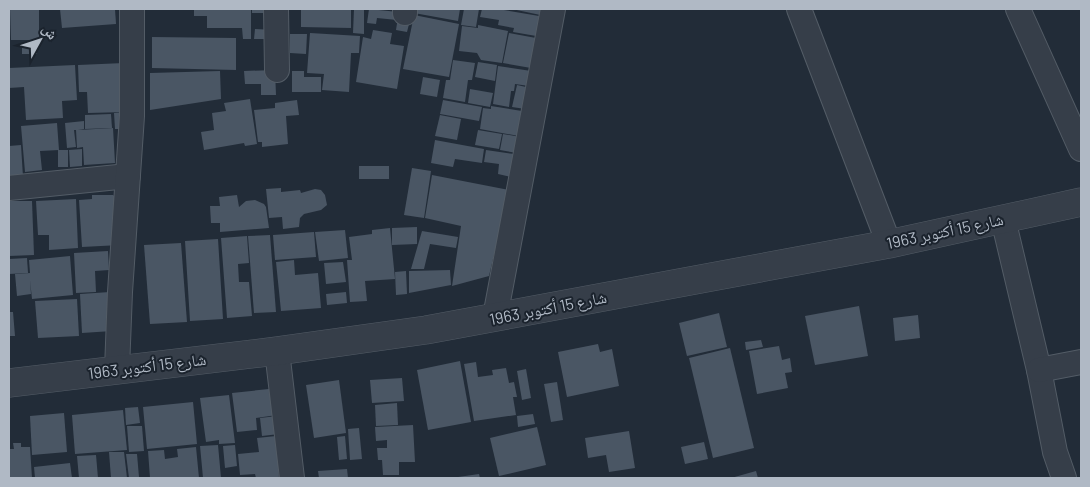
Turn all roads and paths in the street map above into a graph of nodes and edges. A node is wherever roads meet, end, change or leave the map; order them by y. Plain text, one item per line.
1 (132, 9) edge
2 (276, 9) edge
3 (553, 9) edge
4 (799, 9) edge
5 (1018, 9) edge
6 (277, 70) dead end
7 (1081, 149) edge
8 (128, 176) junction
9 (9, 188) edge
10 (1081, 202) edge
11 (1004, 219) junction
12 (889, 244) junction
13 (495, 318) junction
14 (276, 351) junction
15 (1081, 362) edge
16 (117, 369) junction
17 (1039, 370) junction
18 (9, 383) edge
19 (292, 478) edge
20 (1064, 478) edge

1 - 8 street
2 - 6 street
3 - 13 street
4 - 12 street
5 - 7 street
8 - 9 street
8 - 16 street
10 - 11 street, شارع 15 أكتوبر 1963
11 - 12 street, شارع 15 أكتوبر 1963
11 - 17 street
12 - 13 street, شارع 15 أكتوبر 1963
13 - 14 street, شارع 15 أكتوبر 1963
14 - 16 street, شارع 15 أكتوبر 1963
14 - 19 street
15 - 17 street
16 - 18 street, شارع 15 أكتوبر 1963
17 - 20 street

